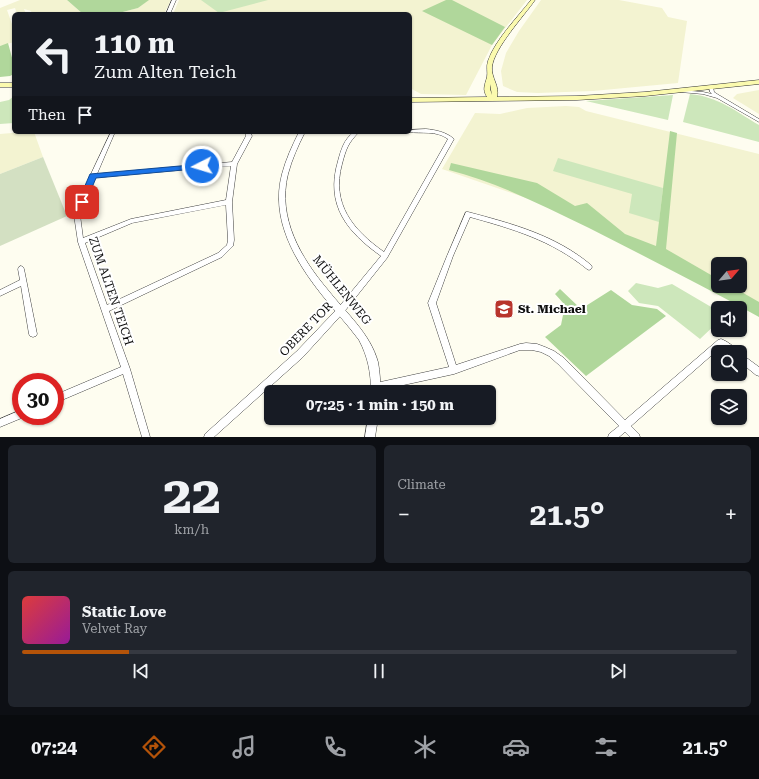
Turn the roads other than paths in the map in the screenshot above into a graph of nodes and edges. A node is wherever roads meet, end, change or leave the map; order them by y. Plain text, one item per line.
1 (174, 0) edge
2 (533, 0) edge
3 (169, 12) edge
4 (490, 76) junction
5 (759, 82) edge
6 (0, 85) edge
7 (12, 85) edge
8 (487, 87) junction
9 (711, 88) junction
10 (495, 91) junction
11 (680, 91) junction
12 (520, 99) junction
13 (412, 100) edge
14 (471, 100) junction
15 (492, 100) junction
16 (722, 100) junction
17 (748, 114) junction
18 (759, 122) edge
19 (412, 131) edge
20 (112, 134) edge
21 (248, 134) edge
22 (301, 134) edge
23 (354, 134) edge
24 (234, 164) junction
25 (93, 176) junction
26 (230, 202) junction
27 (81, 242) junction
28 (385, 256) junction
29 (589, 267) dead end
30 (21, 269) dead end
31 (23, 282) junction
32 (0, 293) edge
33 (105, 309) junction
34 (341, 310) junction
35 (33, 334) dead end
36 (711, 351) edge
37 (747, 363) edge
38 (126, 368) junction
39 (454, 370) junction
40 (759, 372) edge
41 (375, 385) edge
42 (392, 385) edge
43 (64, 395) edge
44 (12, 418) edge
45 (0, 423) edge
46 (372, 425) edge
47 (624, 425) junction
48 (146, 437) edge
49 (208, 437) edge
50 (370, 437) edge
51 (612, 437) edge
52 (636, 437) edge

1 - 3 street
2 - 4 main road
4 - 8 main road
4 - 10 main road
5 - 9 main road
6 - 7 main road
8 - 14 main road
8 - 15 main road
9 - 11 main road
9 - 16 street
9 - 17 street
10 - 12 main road
10 - 15 main road
11 - 12 main road
11 - 16 street
12 - 15 main road
13 - 14 main road
14 - 15 main road
16 - 17 street
17 - 18 street
19 - 28 street, OBERE TOR
20 - 25 street, ZUM ALTEN TEICH
21 - 24 street
22 - 34 street, MÜHLENWEG
23 - 28 street
24 - 25 street
24 - 26 street
25 - 27 street, ZUM ALTEN TEICH
26 - 27 street
26 - 33 street
27 - 33 street, ZUM ALTEN TEICH
28 - 34 street, OBERE TOR
29 - 39 street
30 - 31 street
31 - 32 street
31 - 35 street
33 - 38 street, ZUM ALTEN TEICH
34 - 41 street, MÜHLENWEG
34 - 49 street, OBERE TOR
36 - 47 street
37 - 40 street
38 - 43 street
38 - 48 street, ZUM ALTEN TEICH
39 - 42 street
39 - 47 street
44 - 45 street
46 - 50 street
47 - 51 street
47 - 52 street

